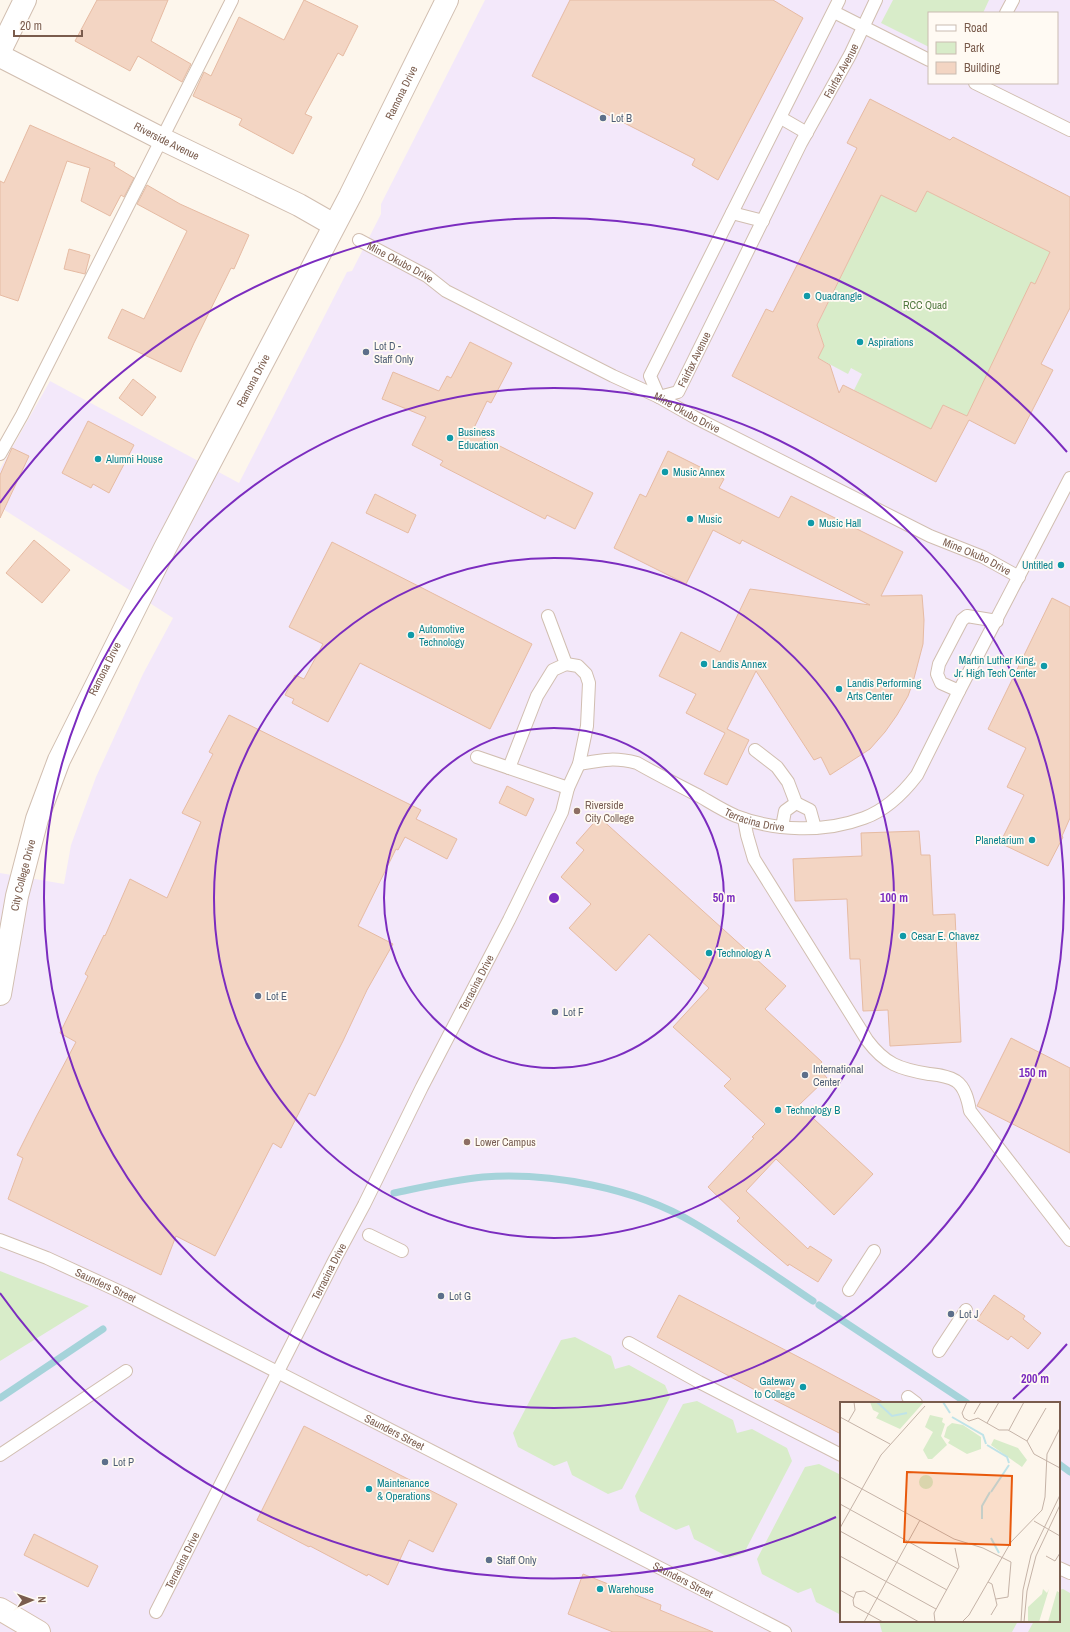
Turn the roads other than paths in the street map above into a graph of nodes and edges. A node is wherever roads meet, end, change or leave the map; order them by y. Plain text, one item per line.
1 (25, 0) edge
2 (232, 0) edge
3 (446, 0) edge
4 (839, 0) edge
5 (876, 0) edge
6 (1013, 0) edge
7 (834, 12) junction
8 (1007, 12) edge
9 (862, 27) junction
10 (0, 51) edge
11 (0, 56) edge
12 (928, 60) edge
13 (977, 84) edge
14 (781, 118) junction
15 (1070, 130) edge
16 (807, 133) junction
17 (162, 139) junction
18 (732, 213) junction
19 (763, 221) junction
20 (334, 225) junction
21 (359, 240) dead end
22 (659, 397) junction
23 (0, 454) edge
24 (1069, 484) edge
25 (1019, 577) junction
26 (548, 616) dead end
27 (997, 621) junction
28 (566, 664) junction
29 (959, 691) junction
30 (755, 750) dead end
31 (477, 757) dead end
32 (59, 760) joint
33 (579, 764) junction
34 (509, 768) junction
35 (568, 788) junction
36 (796, 803) junction
37 (744, 819) junction
38 (782, 827) junction
39 (815, 828) junction
40 (0, 994) edge
41 (369, 1235) dead end
42 (0, 1240) edge
43 (1070, 1240) edge
44 (402, 1251) dead end
45 (874, 1251) dead end
46 (849, 1290) dead end
47 (966, 1310) dead end
48 (629, 1342) dead end
49 (939, 1351) dead end
50 (126, 1371) dead end
51 (278, 1373) junction
52 (840, 1454) edge
53 (0, 1455) edge
54 (1060, 1568) edge
55 (1070, 1573) edge
56 (0, 1609) edge
57 (156, 1612) dead end
58 (780, 1631) edge
59 (39, 1632) edge

1 - 10 street
2 - 17 lane
3 - 20 street, Ramona Drive
4 - 7 lane
5 - 9 lane, Fairfax Avenue
6 - 8 lane
7 - 9 lane
7 - 14 lane
9 - 12 lane
9 - 16 lane, Fairfax Avenue
11 - 17 street, Riverside Avenue
13 - 15 lane
14 - 16 lane
14 - 18 lane
16 - 19 lane, Fairfax Avenue
17 - 20 street, Riverside Avenue
17 - 23 lane
18 - 19 lane
18 - 22 lane
19 - 22 lane, Fairfax Avenue
20 - 32 street, Ramona Drive
21 - 22 lane, Mine Okubo Drive
22 - 25 lane, Mine Okubo Drive
24 - 25 lane, Terracina Drive
25 - 27 lane, Terracina Drive
26 - 28 lane
27 - 29 lane, Terracina Drive
27 - 29 lane
28 - 33 lane
28 - 34 lane
29 - 39 lane, Terracina Drive
30 - 36 lane
31 - 34 lane
32 - 40 street, City College Drive
33 - 35 lane, Terracina Drive
33 - 37 lane, Terracina Drive
34 - 35 lane
35 - 51 lane, Terracina Drive
36 - 38 lane
36 - 39 lane
37 - 38 lane, Terracina Drive
37 - 43 lane
38 - 39 lane, Terracina Drive
41 - 44 lane
42 - 51 lane, Saunders Street
45 - 46 lane
47 - 49 lane
48 - 52 lane
50 - 53 lane
51 - 57 lane, Terracina Drive
51 - 58 lane, Saunders Street
54 - 55 lane
56 - 59 street

